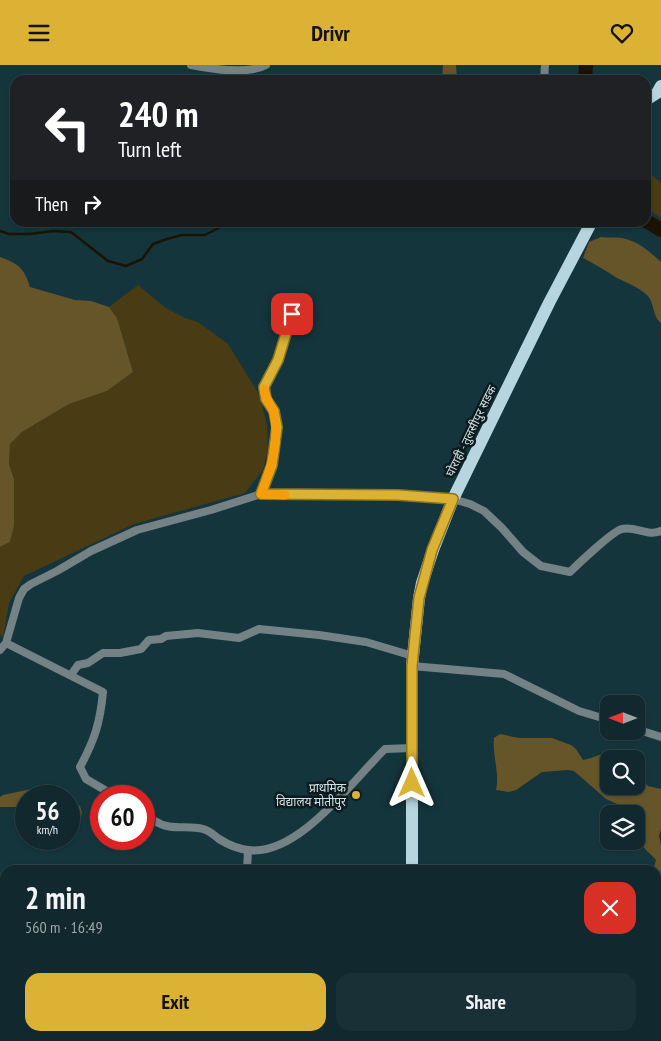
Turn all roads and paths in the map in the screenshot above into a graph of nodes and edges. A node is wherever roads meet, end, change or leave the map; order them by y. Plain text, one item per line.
1 (191, 65) edge
2 (266, 65) edge
3 (661, 86) edge
4 (651, 97) edge
5 (587, 227) edge
6 (294, 311) dead end
7 (261, 494) junction
8 (453, 499) junction
9 (661, 531) edge
10 (6, 643) junction
11 (0, 650) edge
12 (412, 661) junction
13 (71, 675) junction
14 (600, 717) edge
15 (645, 732) edge
16 (661, 737) edge
17 (412, 748) junction
18 (97, 785) edge
19 (155, 821) edge
20 (248, 850) junction
21 (247, 865) edge
22 (412, 865) edge

1 - 2 street
3 - 4 main road
5 - 8 main road, घोराही - तुलसीपुर सडक
6 - 7 street
7 - 8 street
7 - 10 street
8 - 9 street
8 - 12 main road, घोराही - तुलसीपुर सडक
10 - 11 street
10 - 13 street
12 - 13 street
12 - 14 street
12 - 17 main road, घोराही - तुलसीपुर सडक
13 - 18 street
15 - 16 street
17 - 20 street
17 - 22 main road, घोराही - तुलसीपुर सडक
19 - 20 street
20 - 21 street

